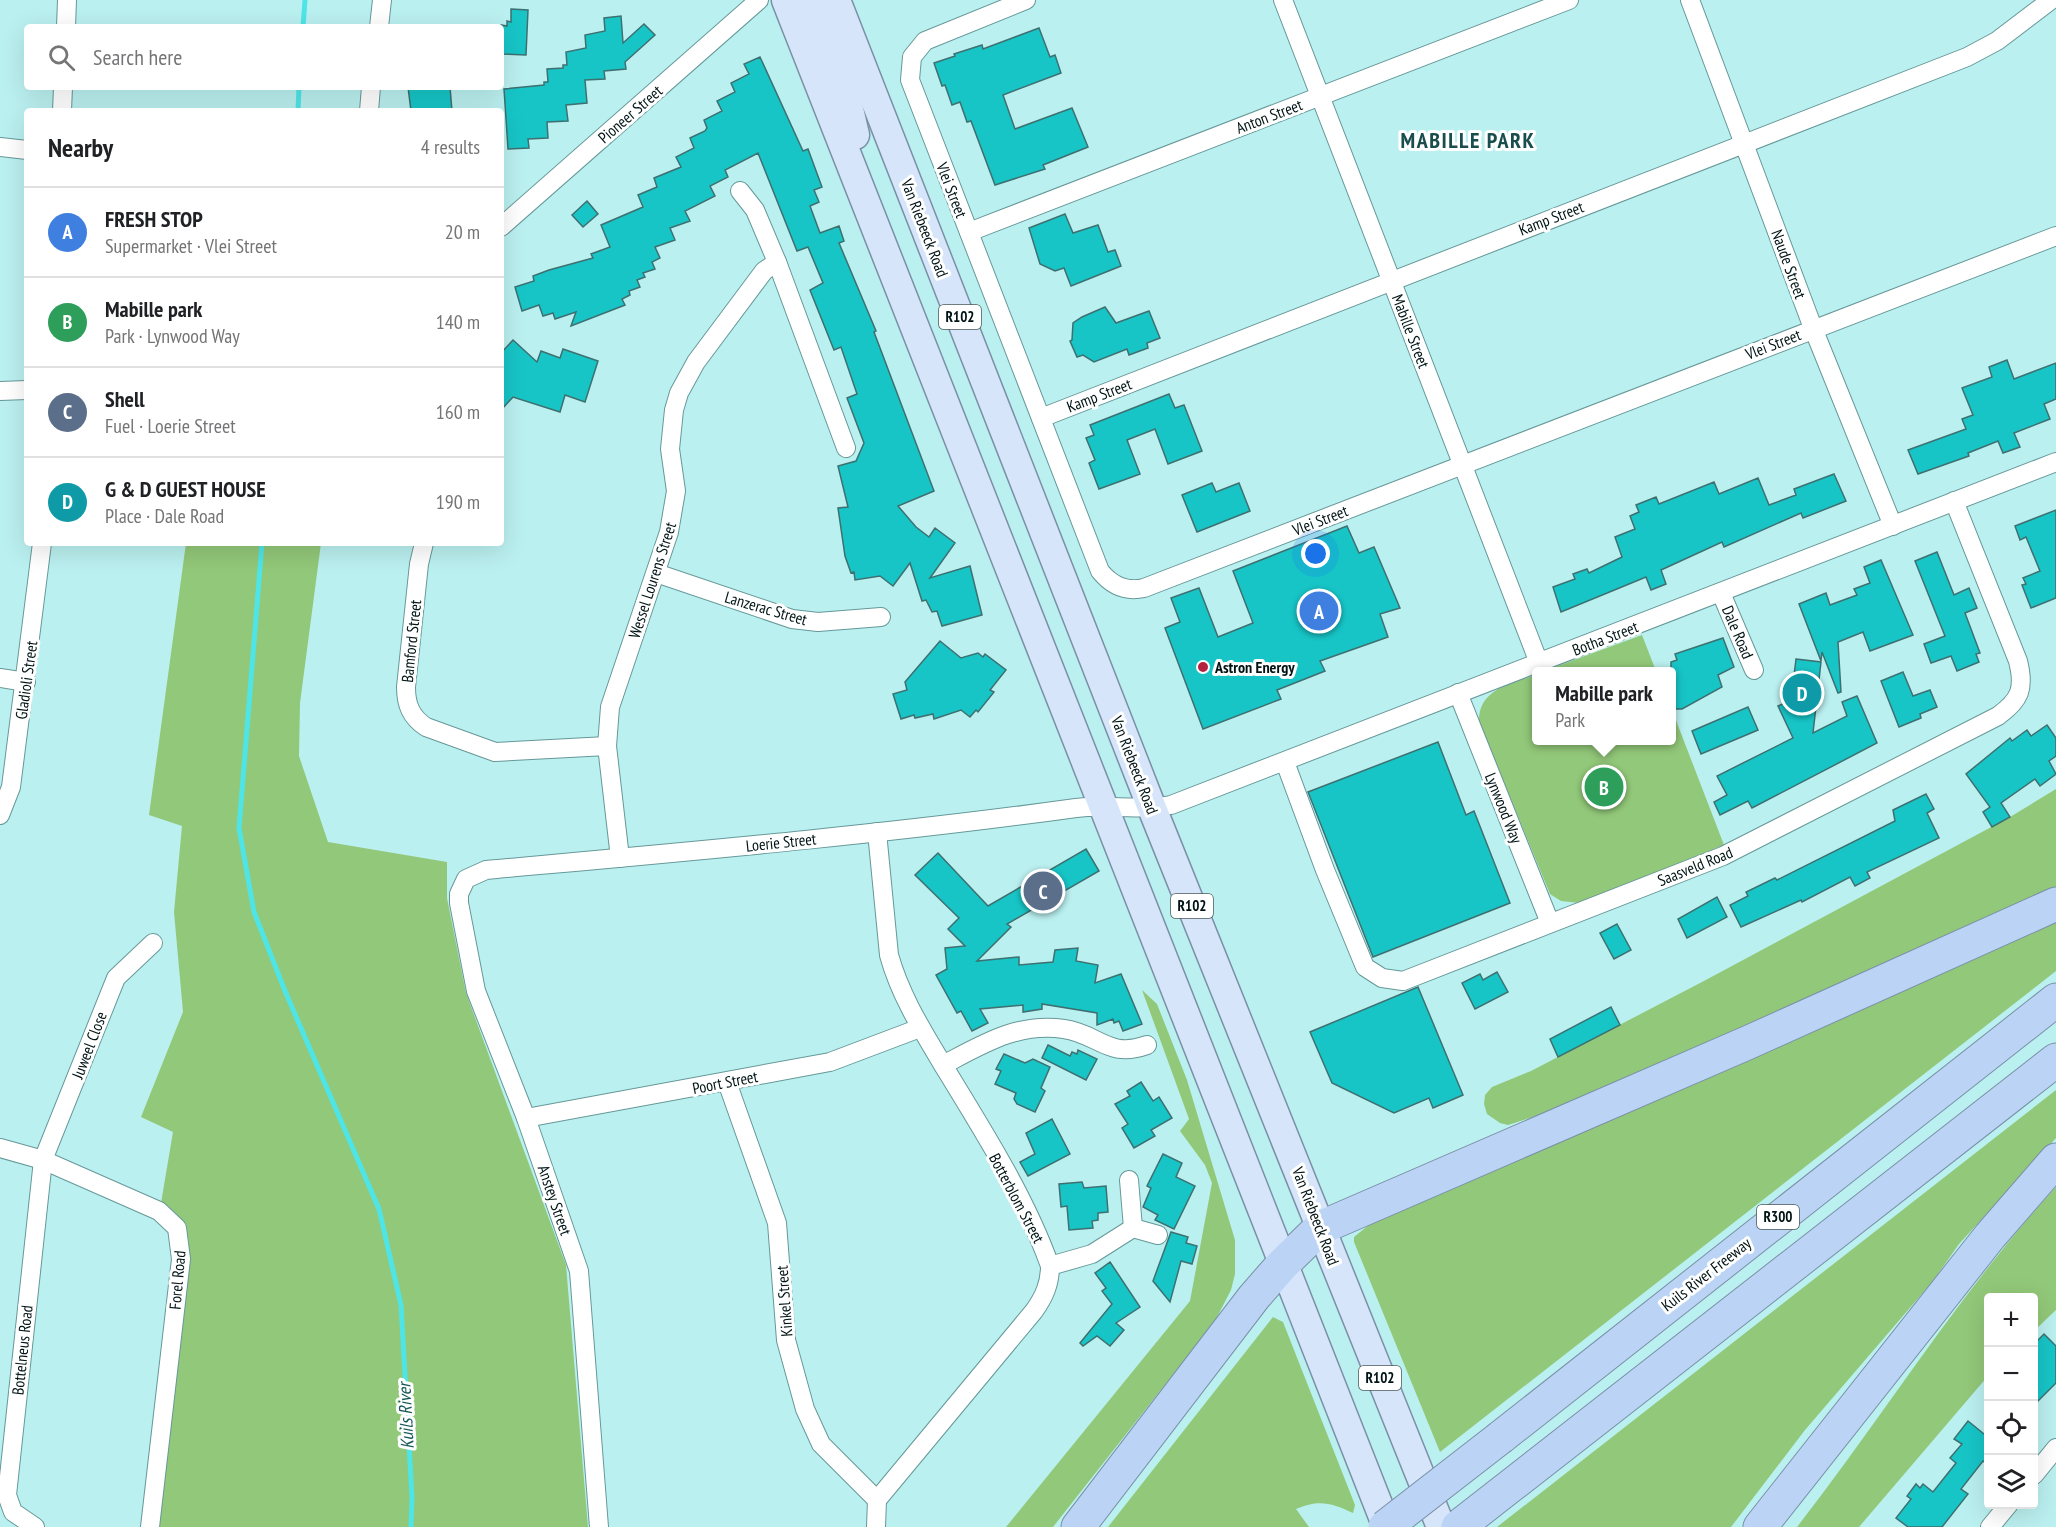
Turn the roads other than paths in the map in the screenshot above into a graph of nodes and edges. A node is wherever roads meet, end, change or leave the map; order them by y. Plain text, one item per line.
1 (67, 0) edge
2 (382, 0) edge
3 (759, 0) edge
4 (786, 0) edge
5 (810, 0) edge
6 (836, 0) edge
7 (1026, 0) edge
8 (1283, 0) edge
9 (1569, 0) edge
10 (1690, 0) edge
11 (2051, 0) edge
12 (1550, 3) edge
13 (66, 24) edge
14 (379, 24) edge
15 (63, 90) edge
16 (371, 90) edge
17 (1320, 96) junction
18 (62, 108) edge
19 (369, 108) edge
20 (1745, 142) junction
21 (0, 147) edge
22 (24, 150) edge
23 (863, 190) junction
24 (740, 191) dead end
25 (504, 224) edge
26 (969, 232) junction
27 (2056, 236) edge
28 (777, 262) junction
29 (1392, 281) junction
30 (1813, 328) junction
31 (24, 390) edge
32 (0, 391) edge
33 (1041, 418) junction
34 (846, 448) dead end
35 (2056, 462) edge
36 (1463, 465) junction
37 (1954, 501) junction
38 (1893, 526) junction
39 (42, 546) edge
40 (423, 546) edge
41 (656, 573) junction
42 (1721, 593) junction
43 (880, 617) dead end
44 (1539, 663) junction
45 (1754, 670) dead end
46 (0, 678) edge
47 (26, 682) junction
48 (1458, 693) junction
49 (607, 746) junction
50 (1284, 762) junction
51 (1105, 808) junction
52 (1152, 808) junction
53 (0, 815) edge
54 (877, 832) junction
55 (620, 858) junction
56 (462, 885) joint
57 (2056, 904) edge
58 (1550, 923) junction
59 (153, 943) dead end
60 (2056, 1000) edge
61 (920, 1028) junction
62 (1147, 1045) dead end
63 (2056, 1060) edge
64 (943, 1065) junction
65 (728, 1082) junction
66 (526, 1118) junction
67 (0, 1148) edge
68 (43, 1160) junction
69 (2056, 1160) edge
70 (1128, 1180) dead end
71 (1133, 1228) junction
72 (1320, 1228) junction
73 (1158, 1235) dead end
74 (1282, 1265) junction
75 (1050, 1266) junction
76 (2056, 1448) edge
77 (2038, 1470) edge
78 (876, 1500) junction
79 (2004, 1509) edge
80 (35, 1527) edge
81 (150, 1527) edge
82 (599, 1527) edge
83 (876, 1527) edge
84 (1078, 1527) edge
85 (1386, 1527) edge
86 (1441, 1527) edge
87 (1458, 1527) edge
88 (1760, 1527) edge
89 (1990, 1527) edge

1 - 13 street
2 - 14 street
3 - 25 street, Pioneer Street
4 - 23 main road, R102
5 - 23 main road
6 - 52 main road, Van Riebeeck Road / R102
7 - 26 street, Vlei Street
8 - 17 street, Mabille Street
9 - 12 street, Anton Street
10 - 20 street, Naude Street
11 - 20 street, Kamp Street
12 - 17 street, Anton Street
15 - 18 street
16 - 19 street
17 - 26 street, Anton Street
17 - 29 street, Mabille Street
20 - 29 street, Kamp Street
20 - 30 street, Naude Street
21 - 22 street
23 - 51 main road, R102
24 - 28 street
26 - 33 street, Vlei Street
27 - 30 street, Vlei Street
28 - 34 street
28 - 41 street, Wessel Lourens Street
29 - 33 street, Kamp Street
29 - 36 street, Mabille Street
30 - 36 street, Vlei Street
30 - 38 street, Naude Street
31 - 32 street
33 - 36 street, Vlei Street
35 - 37 street, Botha Street
36 - 44 street, Mabille Street
37 - 38 street, Botha Street
37 - 58 street, Saasveld Road
38 - 42 street, Botha Street
39 - 47 street, Gladioli Street
40 - 49 street, Bamford Street
41 - 43 street, Lanzerac Street
41 - 49 street, Wessel Lourens Street
42 - 44 street, Botha Street
42 - 45 street, Dale Road
44 - 48 street, Botha Street
46 - 47 street
47 - 53 street, Gladioli Street
48 - 50 street, Botha Street
48 - 58 street, Lynwood Way
49 - 55 street, Wessel Lourens Street
50 - 52 street, Botha Street
50 - 58 street, Saasveld Road
51 - 52 street, Botha Street
51 - 54 street, Loerie Street
51 - 74 main road, R102
52 - 72 main road, Van Riebeeck Road / R102
54 - 55 street, Loerie Street
54 - 61 street, Botterblom Street
55 - 56 street, Loerie Street
56 - 66 street, Anstey Street
57 - 72 highway
59 - 68 street, Juweel Close
60 - 85 highway, Kuils River Freeway / R300, bridge
61 - 64 street, Botterblom Street
61 - 65 street, Poort Street
62 - 64 street
63 - 87 highway
64 - 75 street, Botterblom Street
65 - 66 street, Poort Street
65 - 78 street, Kinkel Street
66 - 82 street, Anstey Street
67 - 68 street, Forel Road
68 - 80 street, Bottelneus Road
68 - 81 street, Forel Road
69 - 88 highway
70 - 71 street
71 - 73 street
71 - 75 street
72 - 74 highway
72 - 86 main road, Van Riebeeck Road / R102
74 - 84 highway
74 - 85 main road, R102
75 - 78 street
76 - 77 street
78 - 83 street
79 - 89 street

